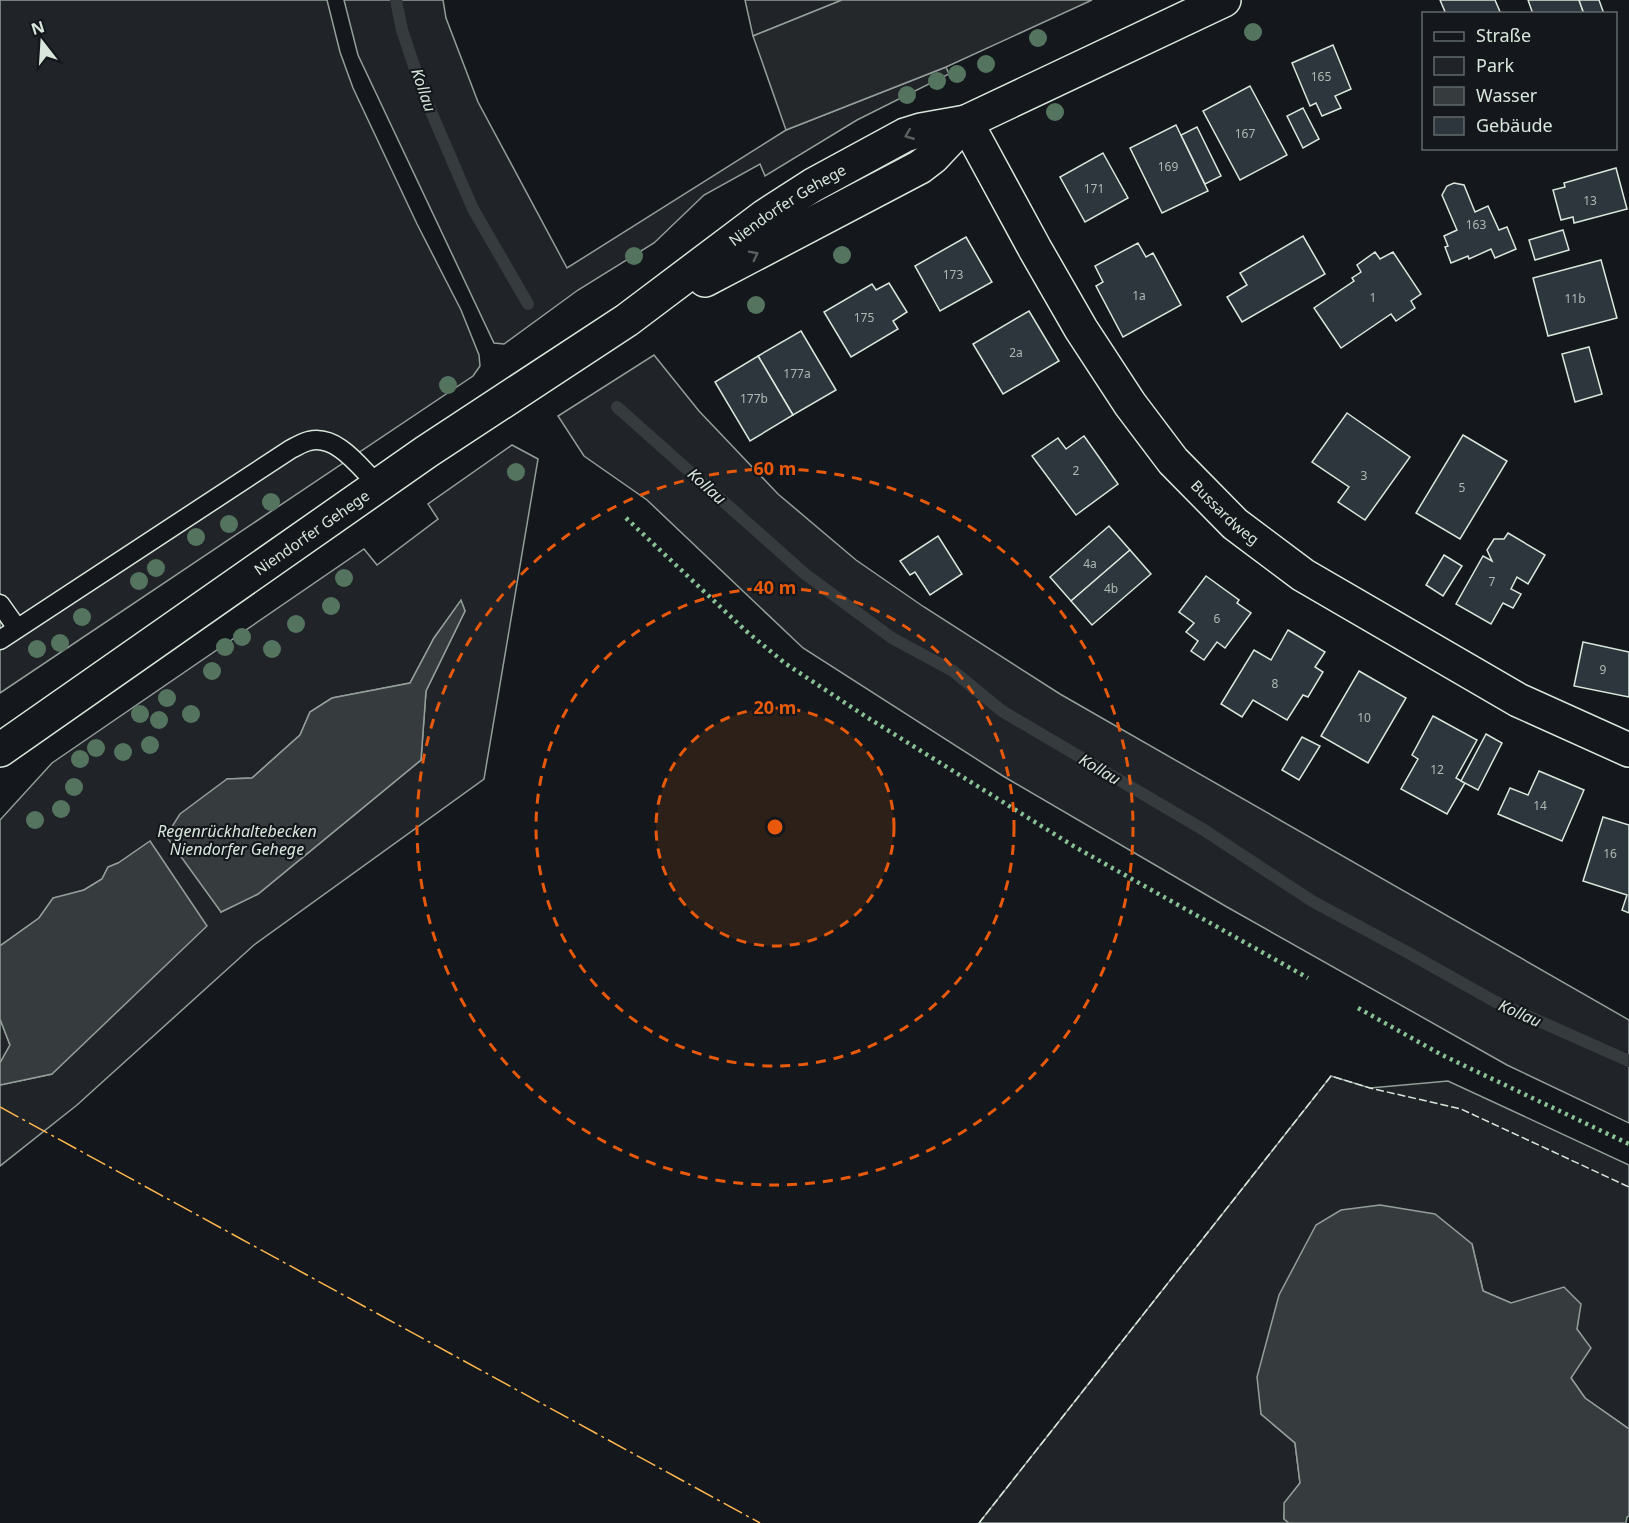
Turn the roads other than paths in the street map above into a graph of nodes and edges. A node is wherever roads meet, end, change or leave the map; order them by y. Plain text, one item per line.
1 (1224, 0) edge
2 (966, 122) junction
3 (379, 486) junction
4 (0, 604) edge
5 (16, 628) junction
6 (0, 640) edge
7 (0, 750) edge
8 (1629, 750) edge

1 - 2 street, Niendorfer Gehege
2 - 3 street, Niendorfer Gehege
2 - 8 street, Bussardweg
3 - 5 lane
3 - 7 street, Niendorfer Gehege
4 - 5 lane
5 - 6 lane

